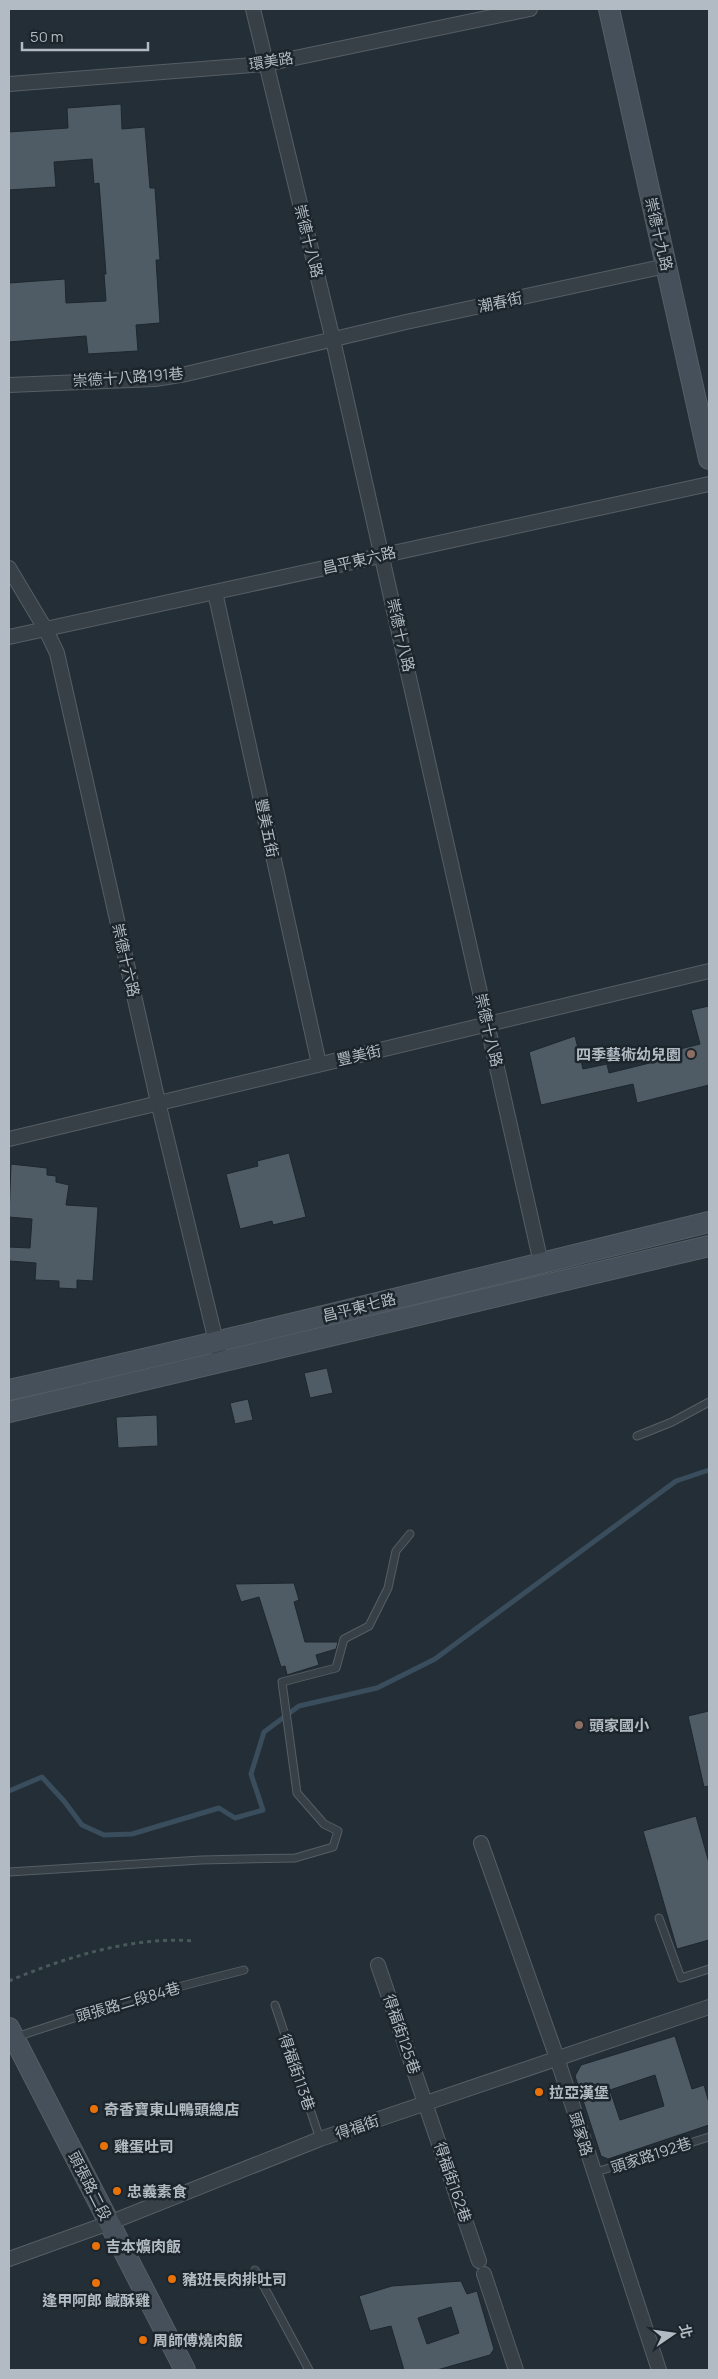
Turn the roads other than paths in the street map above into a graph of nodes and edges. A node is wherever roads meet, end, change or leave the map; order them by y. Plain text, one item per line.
1 (254, 9) edge
2 (530, 9) edge
3 (609, 9) edge
4 (266, 64) junction
5 (9, 84) edge
6 (666, 266) junction
7 (334, 340) junction
8 (9, 385) edge
9 (709, 459) edge
10 (709, 484) edge
11 (382, 555) junction
12 (9, 568) edge
13 (216, 592) junction
14 (46, 630) junction
15 (9, 637) edge
16 (709, 971) edge
17 (488, 1024) junction
18 (319, 1064) junction
19 (158, 1102) junction
20 (9, 1139) edge
21 (709, 1222) edge
22 (709, 1246) edge
23 (541, 1264) junction
24 (219, 1352) junction
25 (9, 1390) edge
26 (709, 1402) edge
27 (9, 1412) edge
28 (637, 1436) dead end
29 (410, 1534) dead end
30 (481, 1843) dead end
31 (9, 1872) edge
32 (659, 1918) dead end
33 (378, 1965) dead end
34 (709, 1968) edge
35 (244, 1970) dead end
36 (275, 2005) dead end
37 (709, 2007) edge
38 (10, 2035) edge
39 (557, 2058) junction
40 (426, 2102) junction
41 (709, 2137) edge
42 (320, 2139) junction
43 (593, 2174) junction
44 (109, 2223) junction
45 (9, 2260) edge
46 (255, 2270) dead end
47 (185, 2370) edge
48 (309, 2370) edge
49 (516, 2370) edge
50 (659, 2370) edge

1 - 4 street, 崇德十八路
2 - 4 street, 環美路
3 - 6 street, 崇德十九路
4 - 5 street, 環美路
4 - 7 street, 崇德十八路
6 - 7 street, 潮春街
6 - 9 street, 崇德十九路
7 - 8 street, 崇德十八路191巷
7 - 11 street, 崇德十八路
10 - 11 street, 昌平東六路
11 - 13 street, 昌平東六路
11 - 17 street, 崇德十八路
12 - 14 street, 崇德十六路
13 - 14 street, 昌平東六路
13 - 18 street, 豐美五街
14 - 15 street, 昌平東六路
14 - 19 street, 崇德十六路
16 - 17 street, 豐美街
17 - 18 street, 豐美街
17 - 23 street, 崇德十八路
18 - 19 street, 豐美街
19 - 20 street, 豐美街
19 - 24 street, 崇德十六路
21 - 23 street, 昌平東七路
22 - 24 street, 昌平東七路
23 - 24 street, 昌平東七路
24 - 25 street, 昌平東七路
24 - 27 street, 昌平東七路
26 - 28 lane
29 - 31 lane
30 - 39 street, 頭家路
32 - 34 lane
33 - 40 street, 得福街125巷
35 - 38 lane, 頭張路二段84巷
36 - 42 lane, 得福街113巷
37 - 39 street, 得福街
38 - 44 street, 頭張路二段
39 - 40 street, 得福街
39 - 43 street, 頭家路
40 - 42 street, 得福街
40 - 49 street, 得福街162巷
41 - 43 lane, 頭家路192巷
42 - 44 street, 得福街
43 - 50 street, 頭家路
44 - 45 street, 得福街
44 - 47 street, 頭張路二段
46 - 48 lane

